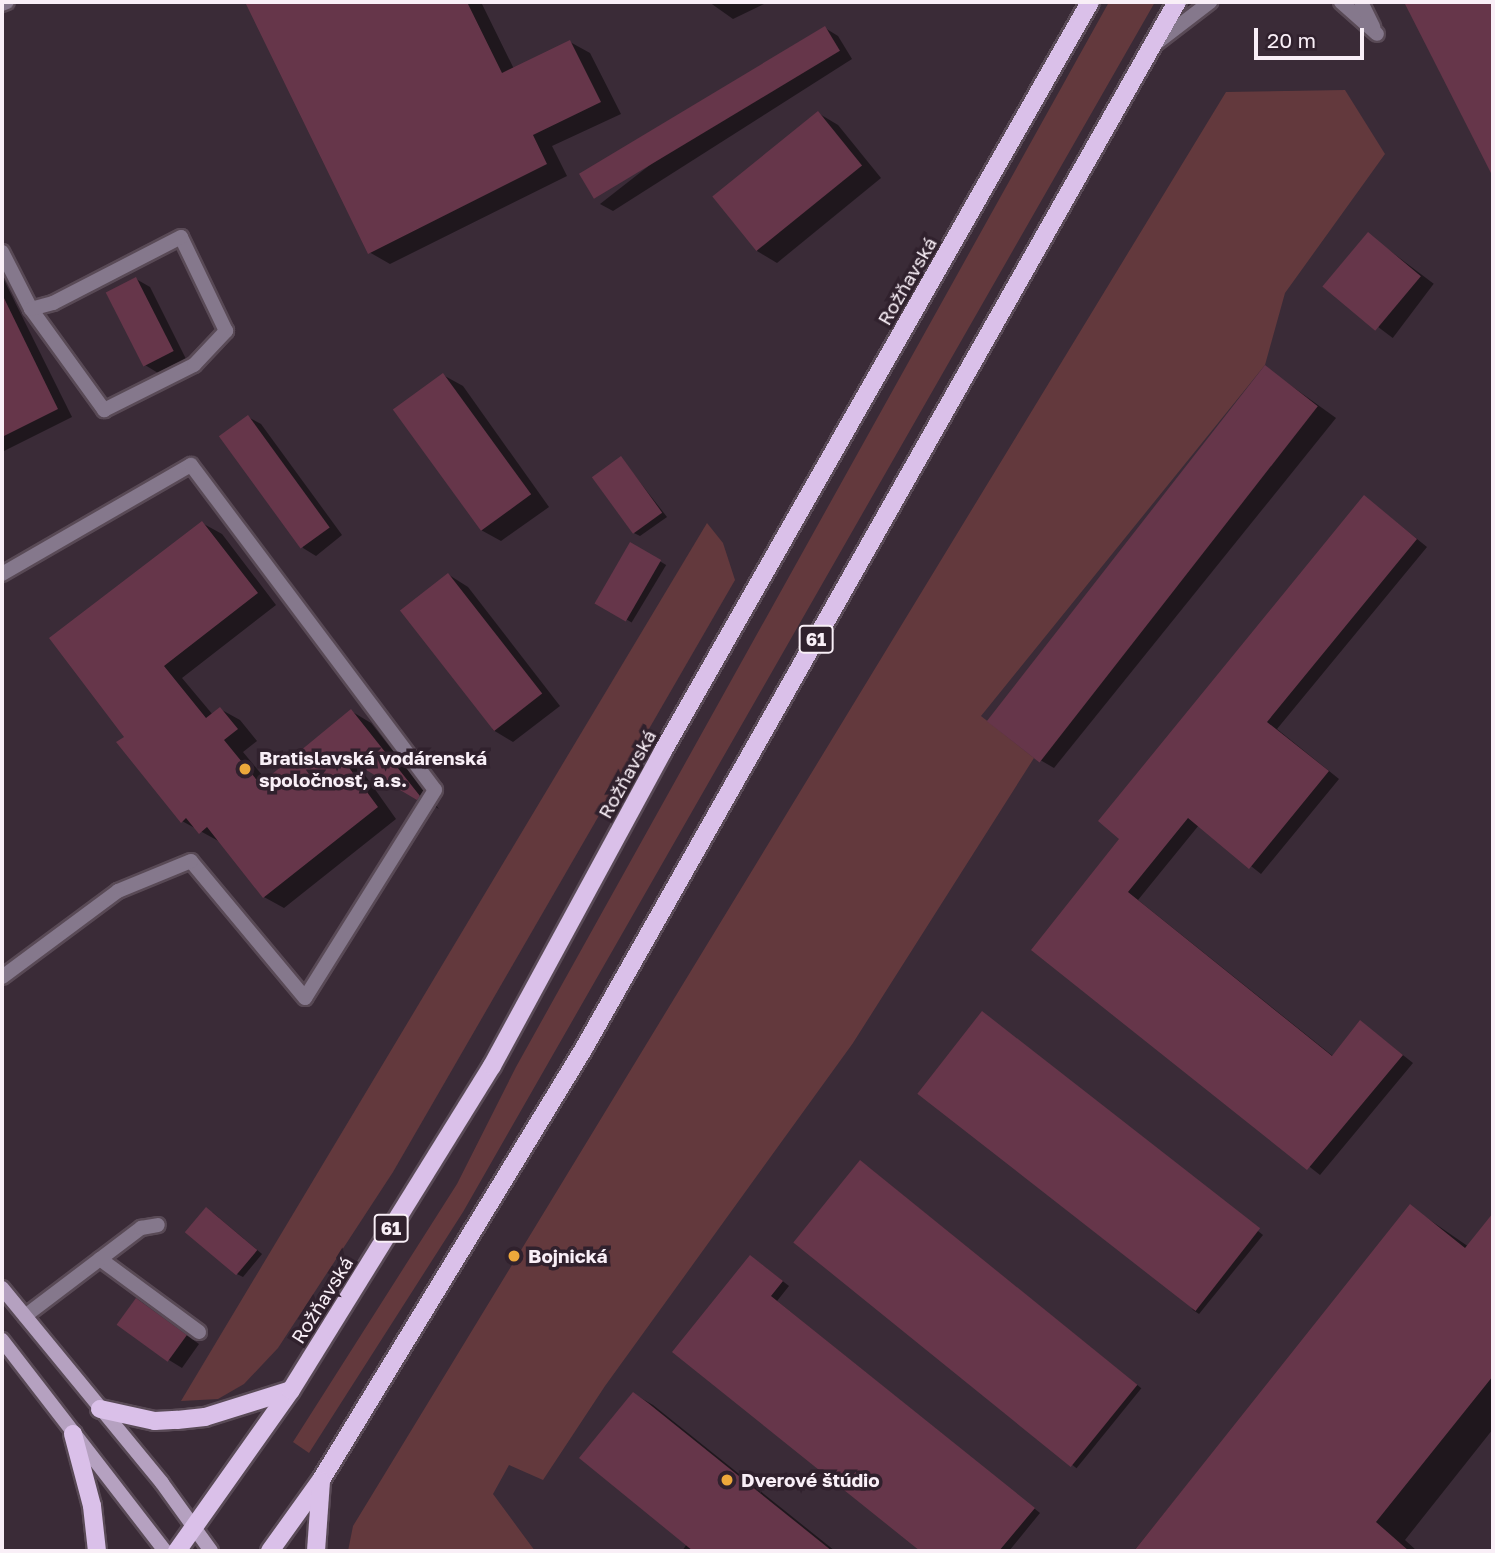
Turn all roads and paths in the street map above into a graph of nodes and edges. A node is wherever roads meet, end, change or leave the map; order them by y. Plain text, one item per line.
1 (7, 2) edge
2 (1090, 2) edge
3 (1177, 2) edge
4 (1210, 2) edge
5 (1341, 2) edge
6 (1361, 2) edge
7 (2, 4) edge
8 (1150, 48) junction
9 (2, 252) edge
10 (31, 309) junction
11 (2, 574) edge
12 (2, 978) edge
13 (158, 1225) dead end
14 (100, 1259) junction
15 (2, 1288) edge
16 (25, 1316) junction
17 (199, 1332) dead end
18 (2, 1340) edge
19 (291, 1391) junction
20 (100, 1409) junction
21 (73, 1434) junction
22 (321, 1480) junction
23 (195, 1525) junction
24 (97, 1551) edge
25 (165, 1551) edge
26 (177, 1551) edge
27 (211, 1551) edge
28 (270, 1551) edge
29 (316, 1551) edge

1 - 7 lane
2 - 19 main road, Rožňavská / 61
3 - 8 main road, 61
4 - 8 lane
5 - 6 lane
8 - 22 main road, 61
9 - 10 lane
10 - 10 lane
11 - 12 lane
13 - 14 lane
14 - 16 lane
14 - 17 lane
15 - 16 main road
16 - 20 main road
18 - 21 main road
19 - 20 main road
19 - 23 main road, Rožňavská / 61
20 - 23 main road
21 - 24 main road
21 - 25 main road
22 - 28 main road, 61
22 - 29 main road
23 - 26 main road, Rožňavská / 61
23 - 27 main road

